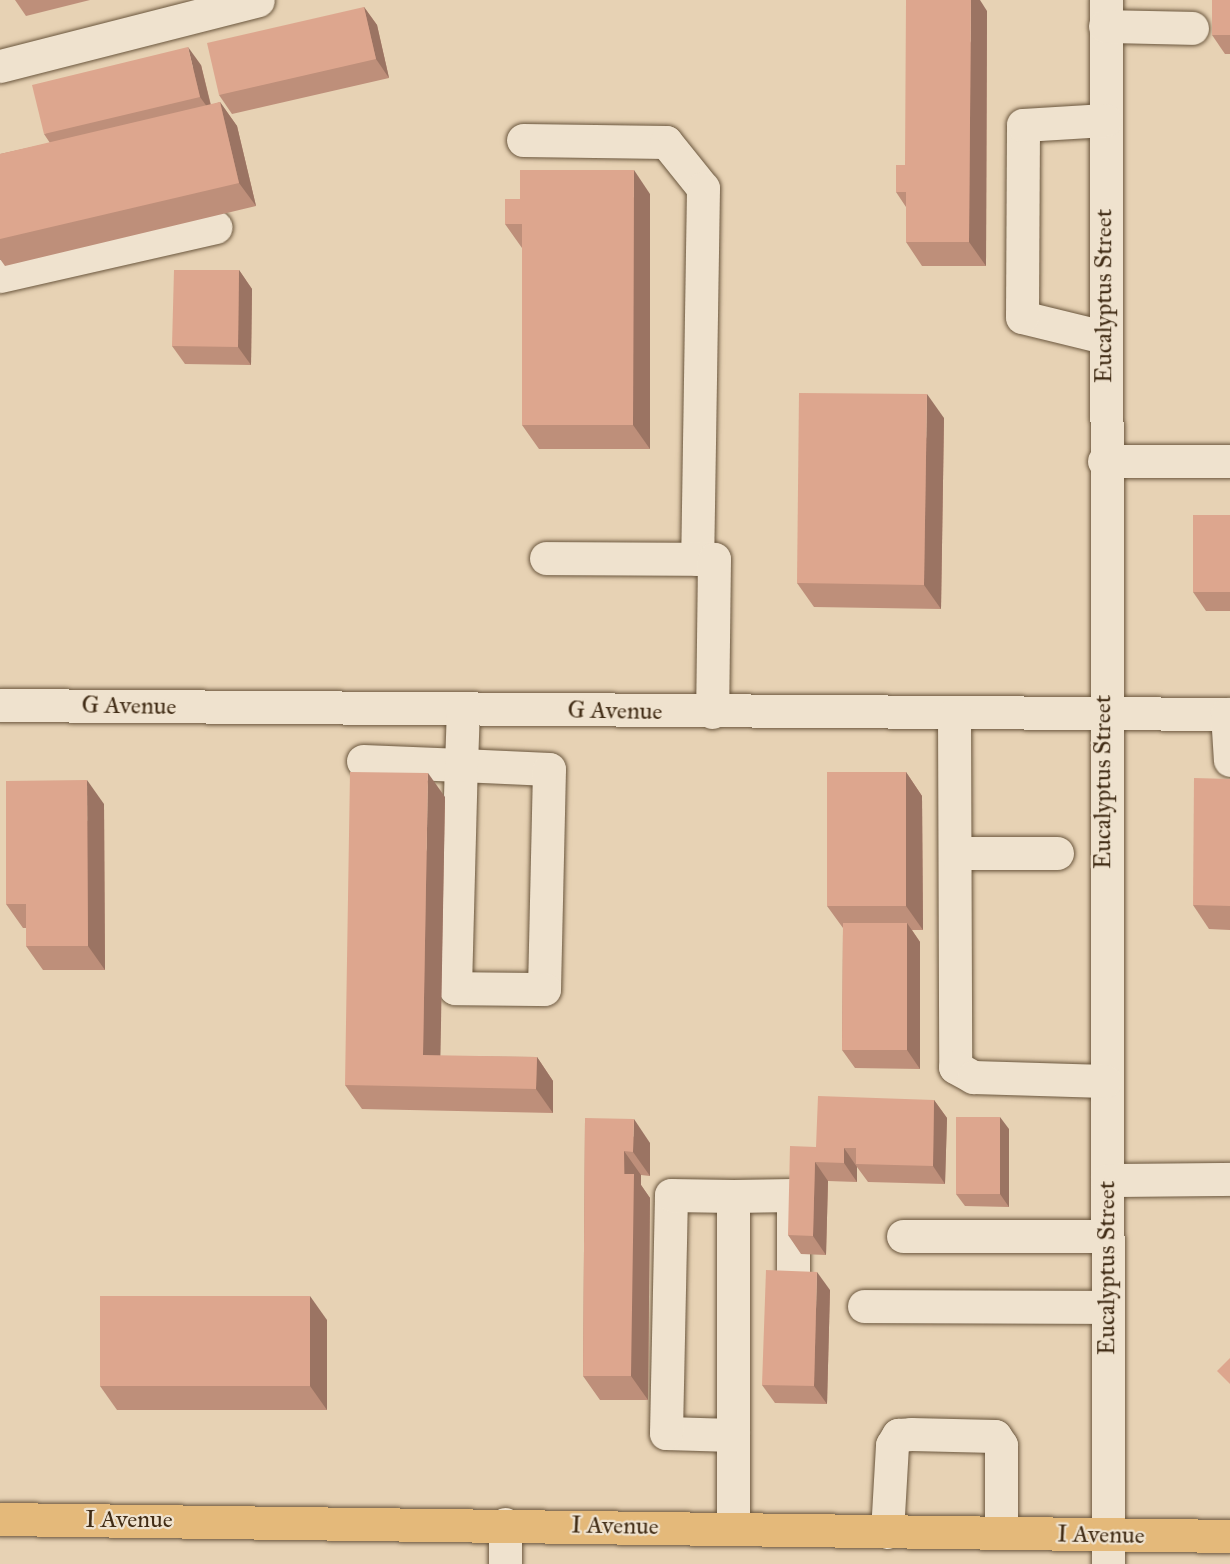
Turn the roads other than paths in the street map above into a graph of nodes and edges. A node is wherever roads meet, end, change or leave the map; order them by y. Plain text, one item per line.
1 (258, 0) edge
2 (1106, 13) edge
3 (1192, 28) dead end
4 (1, 62) edge
5 (1105, 120) junction
6 (522, 140) dead end
7 (216, 227) dead end
8 (0, 276) edge
9 (1104, 337) junction
10 (1104, 461) junction
11 (1230, 461) edge
12 (546, 558) dead end
13 (697, 559) junction
14 (0, 705) edge
15 (463, 709) junction
16 (712, 712) junction
17 (954, 714) junction
18 (1229, 714) edge
19 (1103, 716) junction
20 (1230, 760) edge
21 (363, 761) dead end
22 (461, 765) junction
23 (955, 853) junction
24 (1057, 853) dead end
25 (1105, 1081) junction
26 (1230, 1179) edge
27 (1107, 1180) junction
28 (733, 1196) junction
29 (903, 1236) dead end
30 (1106, 1236) junction
31 (793, 1286) edge
32 (864, 1306) dead end
33 (1107, 1306) junction
34 (733, 1435) junction
35 (0, 1519) edge
36 (505, 1524) junction
37 (733, 1528) junction
38 (887, 1532) junction
39 (1001, 1533) junction
40 (1230, 1536) edge
41 (1108, 1549) edge
42 (505, 1564) edge

1 - 4 street
2 - 3 street
2 - 5 street, Eucalyptus Street
5 - 9 street, Eucalyptus Street
5 - 9 street
6 - 13 street
7 - 8 street
9 - 10 street, Eucalyptus Street
10 - 11 street
10 - 19 street, Eucalyptus Street
12 - 13 street
13 - 16 street
14 - 15 street, G Avenue
15 - 16 street, G Avenue
15 - 22 street
16 - 17 street, G Avenue
17 - 19 street, G Avenue
17 - 23 street
18 - 19 street, G Avenue
18 - 20 street
19 - 25 street, Eucalyptus Street
21 - 22 street
22 - 22 street
23 - 24 street
23 - 25 street
25 - 27 street, Eucalyptus Street
26 - 27 street
27 - 30 street, Eucalyptus Street
28 - 31 street
28 - 34 street
28 - 34 street
29 - 30 street
30 - 33 street, Eucalyptus Street
32 - 33 street
33 - 41 street, Eucalyptus Street
34 - 37 street
35 - 36 main road, I Avenue
36 - 37 main road, I Avenue
36 - 42 street
37 - 38 main road, I Avenue
38 - 39 main road, I Avenue
38 - 39 street
39 - 41 main road, I Avenue
40 - 41 main road, I Avenue

